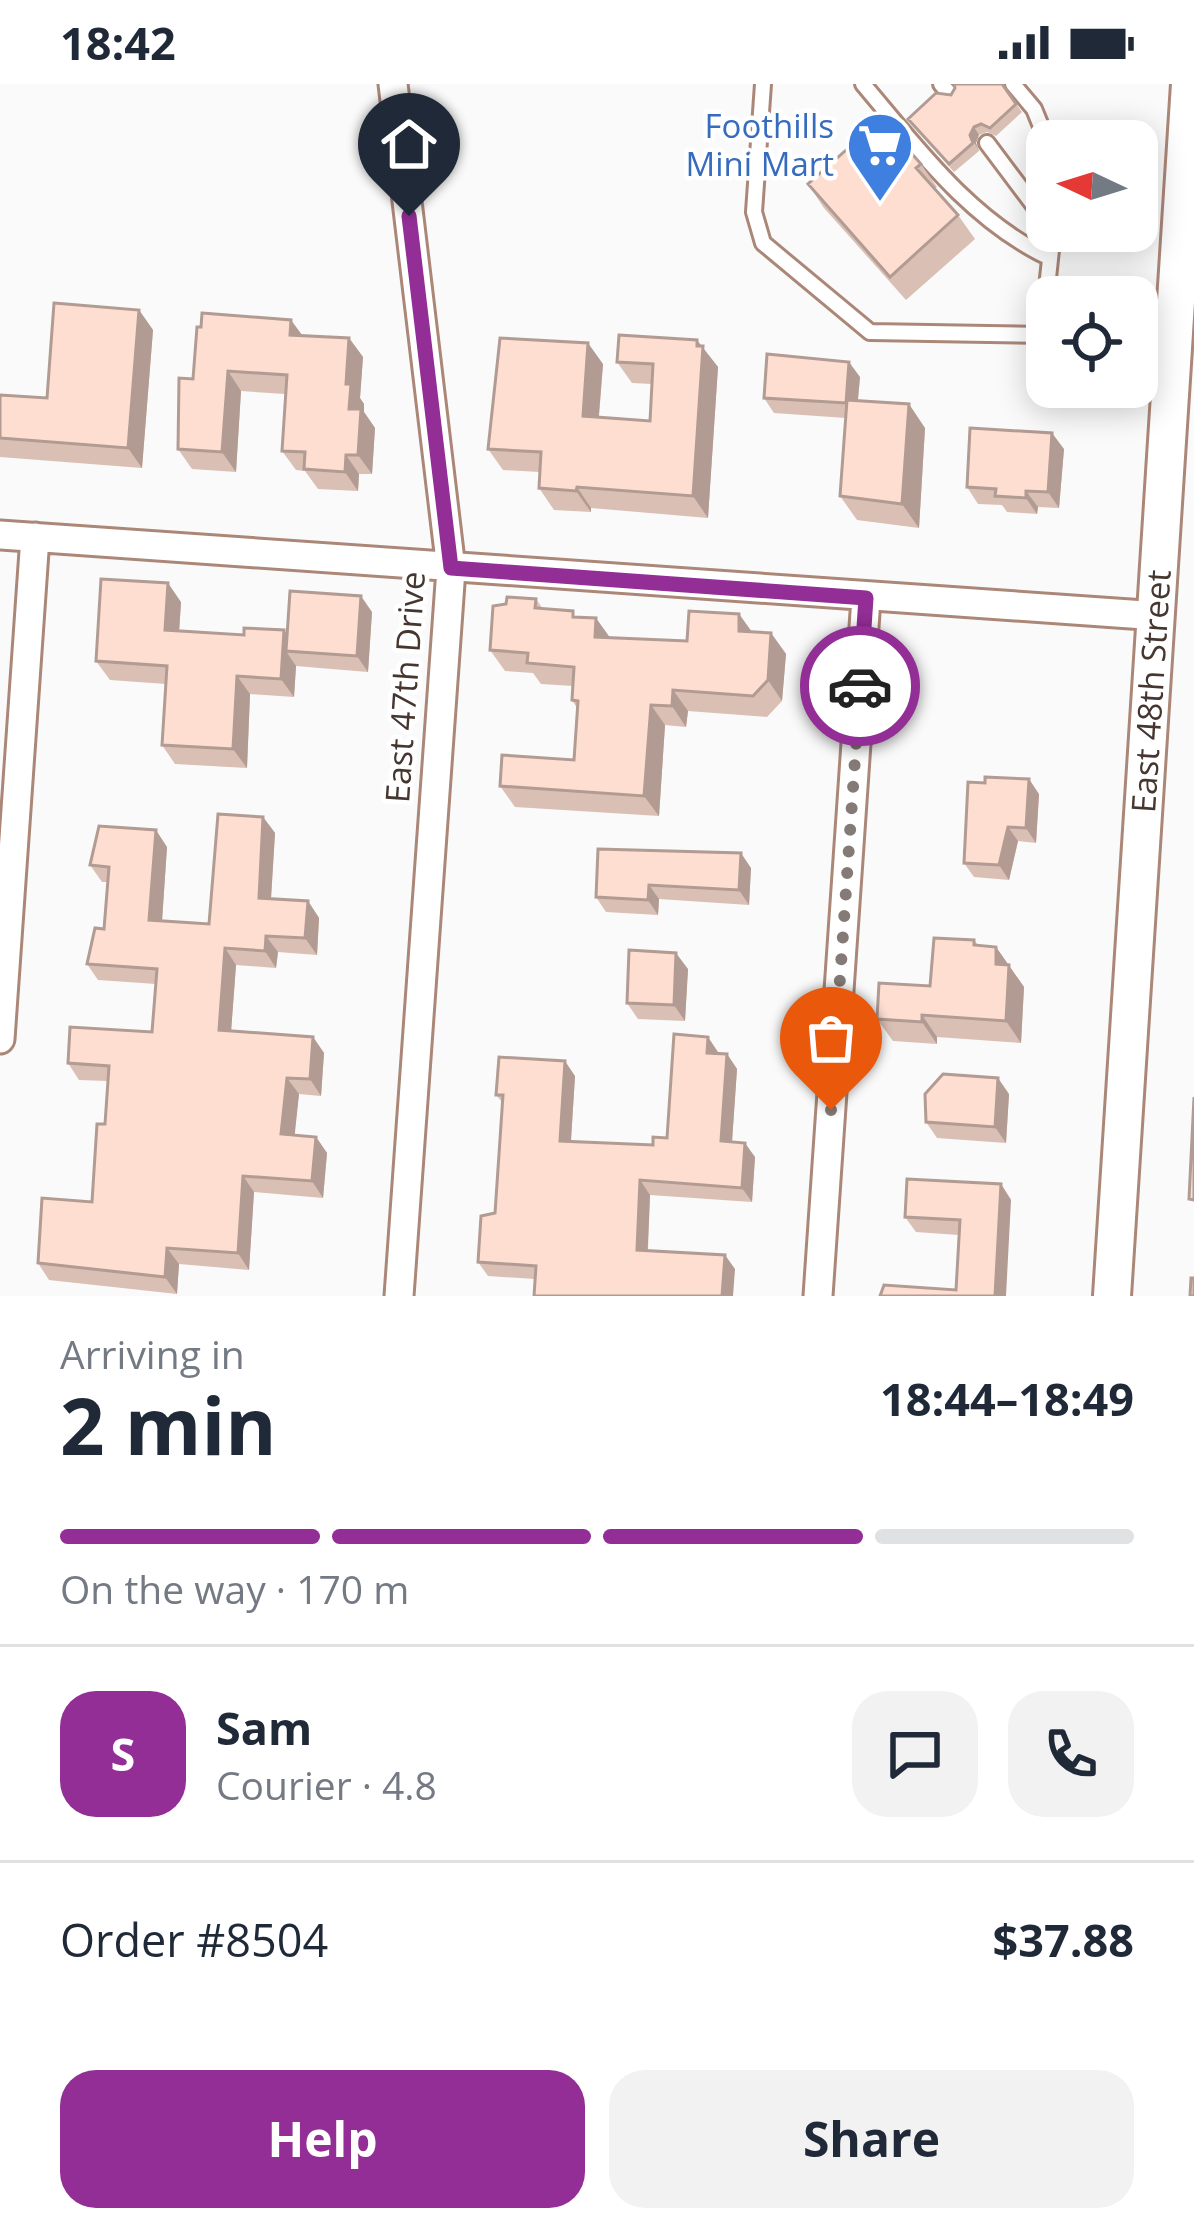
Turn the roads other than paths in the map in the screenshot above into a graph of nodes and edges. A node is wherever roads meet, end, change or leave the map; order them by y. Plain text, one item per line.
1 (393, 84) edge
2 (763, 84) edge
3 (863, 84) edge
4 (1013, 84) edge
5 (1190, 84) edge
6 (1038, 120) edge
7 (988, 143) dead end
8 (1026, 195) edge
9 (1051, 252) edge
10 (1050, 258) junction
11 (1049, 276) edge
12 (1026, 335) edge
13 (1158, 336) edge
14 (1176, 336) junction
15 (0, 535) edge
16 (35, 537) junction
17 (451, 568) junction
18 (866, 598) junction
19 (1159, 616) junction
20 (0, 1039) edge
21 (399, 1296) edge
22 (818, 1296) edge
23 (1112, 1296) edge

1 - 17 street, East 47th Drive
2 - 12 lane
3 - 10 lane
4 - 6 lane
5 - 14 street, East 48th Street
7 - 8 lane
9 - 10 lane
10 - 11 lane
13 - 14 lane
14 - 19 street, East 48th Street
15 - 16 street
16 - 17 street
16 - 20 street
17 - 18 street
17 - 21 street, East 47th Drive
18 - 19 street
18 - 22 street
19 - 23 street, East 48th Street

